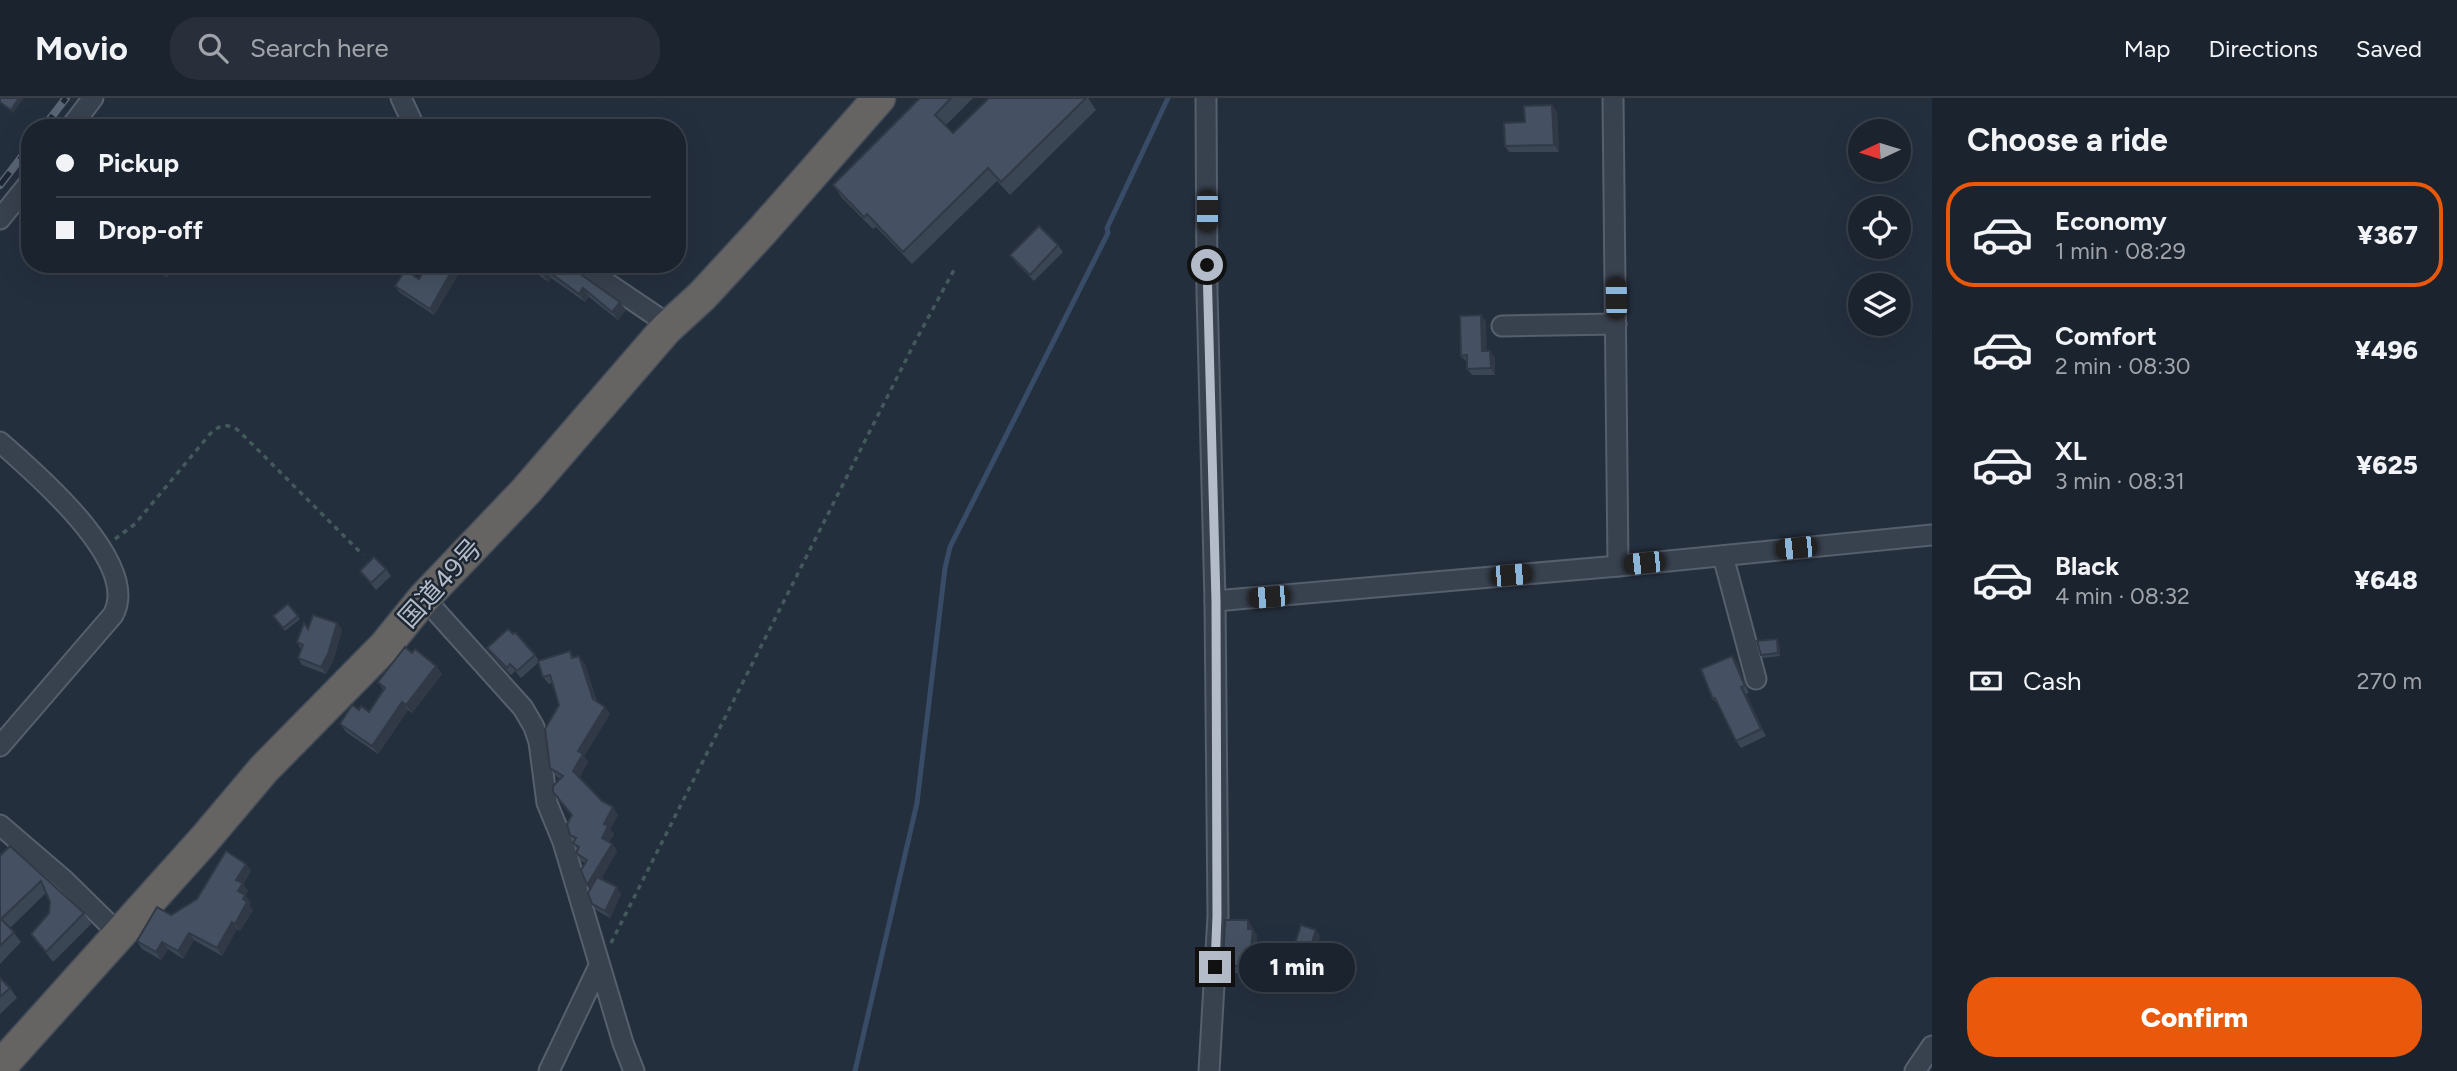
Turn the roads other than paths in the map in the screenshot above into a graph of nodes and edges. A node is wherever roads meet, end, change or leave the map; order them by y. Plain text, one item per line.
1 (93, 98) edge
2 (401, 98) edge
3 (880, 98) edge
4 (1206, 98) edge
5 (1613, 98) edge
6 (77, 119) edge
7 (411, 119) edge
8 (21, 193) edge
9 (0, 219) edge
10 (592, 273) edge
11 (1616, 324) junction
12 (1502, 326) dead end
13 (666, 329) junction
14 (0, 442) edge
15 (1932, 535) edge
16 (1723, 556) junction
17 (1618, 566) junction
18 (424, 598) junction
19 (1216, 601) junction
20 (1756, 679) dead end
21 (0, 746) edge
22 (0, 825) edge
23 (118, 933) junction
24 (599, 966) junction
25 (1932, 1046) edge
26 (0, 1068) edge
27 (549, 1071) edge
28 (634, 1071) edge
29 (1209, 1071) edge
30 (1915, 1071) edge

1 - 6 street
2 - 7 street
3 - 13 highway, 国道49号
4 - 19 street
5 - 11 street
8 - 9 street
10 - 13 street
11 - 12 street
11 - 17 street
13 - 18 highway, 国道49号
14 - 21 street
15 - 16 street
16 - 17 street
16 - 20 street
17 - 19 street
18 - 23 highway, 国道49号
18 - 24 street
19 - 29 street
22 - 23 street
23 - 26 highway, 国道49号
24 - 27 street
24 - 28 street
25 - 30 street

